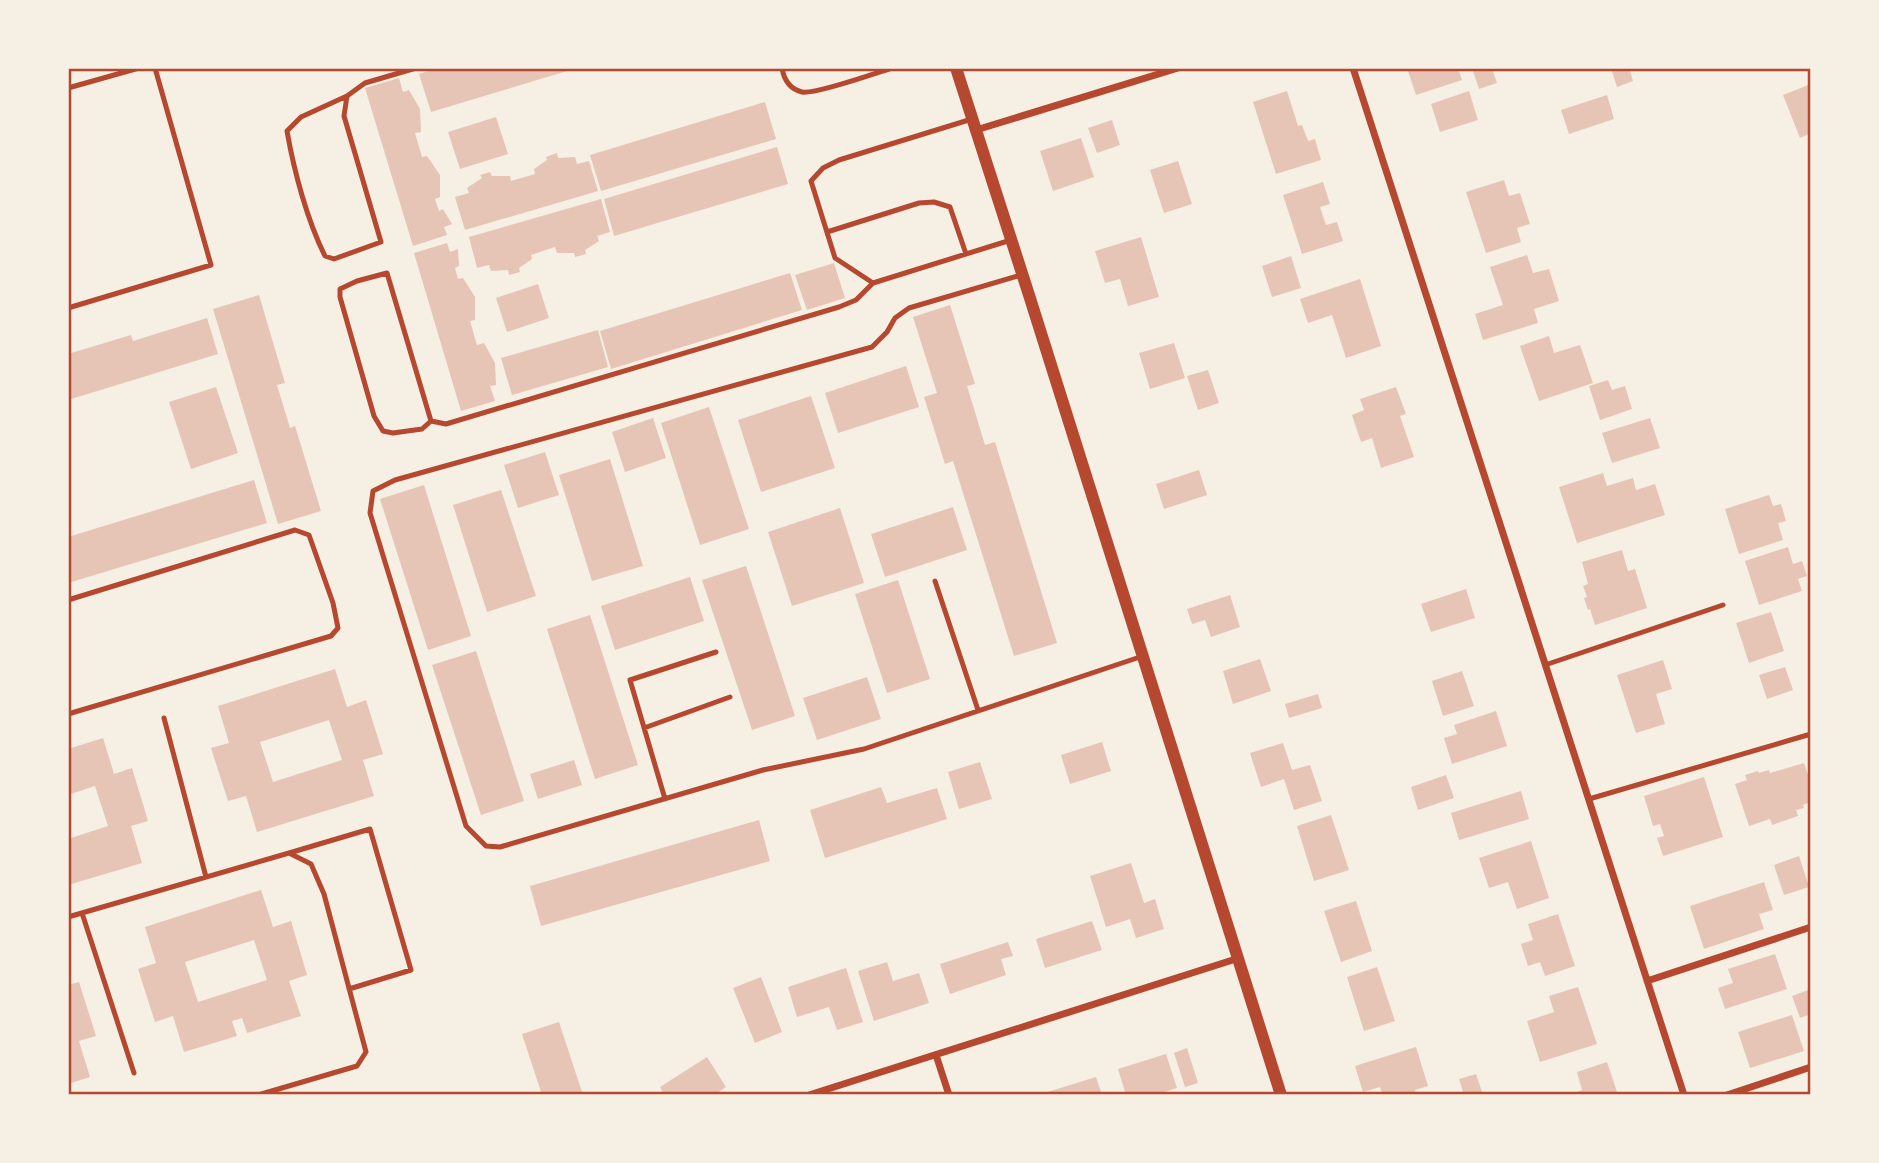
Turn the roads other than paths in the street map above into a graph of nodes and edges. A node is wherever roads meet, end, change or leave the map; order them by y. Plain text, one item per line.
1 (139, 68) edge
2 (155, 68) edge
3 (416, 68) edge
4 (782, 68) edge
5 (892, 68) edge
6 (956, 68) edge
7 (1178, 68) edge
8 (1353, 68) edge
9 (68, 88) edge
10 (347, 96) junction
11 (974, 125) junction
12 (827, 232) junction
13 (1011, 240) junction
14 (966, 254) junction
15 (1023, 275) junction
16 (873, 283) junction
17 (68, 308) edge
18 (430, 421) junction
19 (935, 581) dead end
20 (68, 600) edge
21 (1723, 605) dead end
22 (716, 652) dead end
23 (1143, 656) junction
24 (1545, 665) junction
25 (730, 697) dead end
26 (978, 710) junction
27 (68, 714) edge
28 (164, 719) dead end
29 (644, 728) junction
30 (1811, 734) edge
31 (665, 799) junction
32 (1589, 799) junction
33 (289, 853) junction
34 (206, 877) junction
35 (82, 913) junction
36 (68, 917) edge
37 (1811, 926) edge
38 (1239, 958) junction
39 (1647, 981) junction
40 (349, 989) junction
41 (936, 1055) junction
42 (1811, 1067) edge
43 (134, 1073) dead end
44 (258, 1095) edge
45 (809, 1095) edge
46 (948, 1095) edge
47 (1281, 1095) edge
48 (1684, 1095) edge
49 (1727, 1095) edge

1 - 9 lane
2 - 17 lane
3 - 10 lane
4 - 5 lane
6 - 11 street
7 - 11 street
8 - 24 street
10 - 10 lane
11 - 12 lane
11 - 13 street
12 - 14 lane
12 - 16 lane
13 - 14 lane
13 - 15 street
14 - 16 lane
15 - 23 street
15 - 31 lane
16 - 18 lane
18 - 18 lane
19 - 26 lane
20 - 27 lane
21 - 24 lane
22 - 29 lane
23 - 26 lane
23 - 38 street
24 - 32 street
25 - 29 lane
26 - 31 lane
28 - 34 lane
29 - 31 lane
30 - 32 lane
32 - 39 street
33 - 34 lane
33 - 40 lane
33 - 40 lane
34 - 35 lane
35 - 36 lane
35 - 43 lane
37 - 39 street
38 - 41 street
38 - 47 street
39 - 48 street
40 - 44 lane
41 - 45 street
41 - 46 street
42 - 49 street

